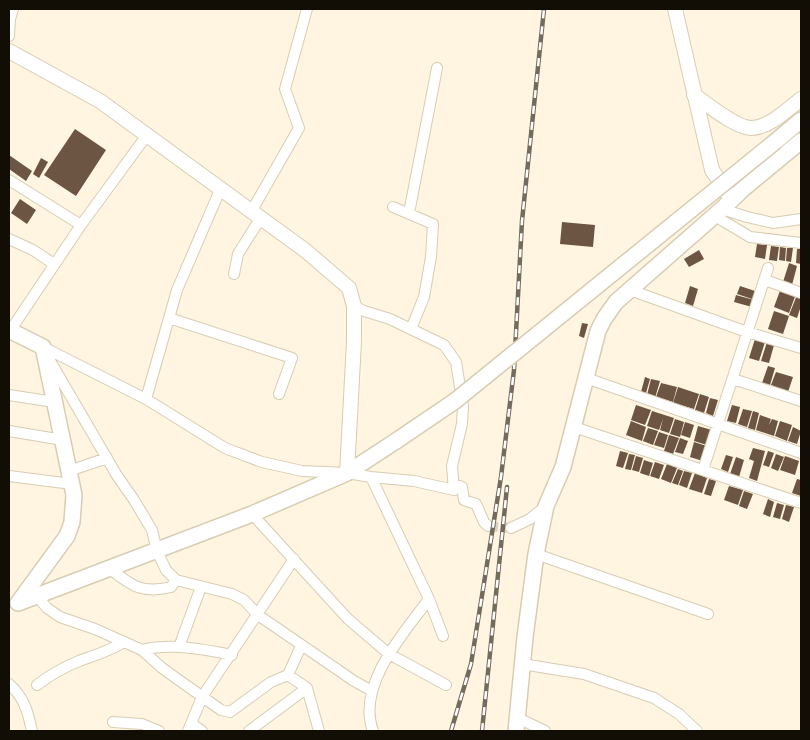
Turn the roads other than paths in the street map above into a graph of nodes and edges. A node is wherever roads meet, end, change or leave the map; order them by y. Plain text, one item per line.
1 (13, 9) edge
2 (307, 9) edge
3 (675, 9) edge
4 (9, 36) edge
5 (9, 51) edge
6 (438, 68) dead end
7 (694, 95) junction
8 (801, 99) edge
9 (801, 120) edge
10 (147, 135) junction
11 (801, 141) edge
12 (9, 180) edge
13 (220, 190) junction
14 (393, 207) dead end
15 (723, 208) junction
16 (409, 213) junction
17 (256, 215) junction
18 (801, 219) edge
19 (81, 225) junction
20 (9, 239) edge
21 (801, 243) edge
22 (54, 264) junction
23 (768, 268) dead end
24 (234, 274) dead end
25 (765, 280) junction
26 (630, 290) junction
27 (801, 293) edge
28 (354, 306) junction
29 (169, 318) junction
30 (411, 329) junction
31 (9, 331) edge
32 (747, 332) junction
33 (43, 347) junction
34 (801, 348) edge
35 (586, 378) junction
36 (732, 379) junction
37 (279, 394) dead end
38 (9, 396) edge
39 (146, 399) junction
40 (54, 402) junction
41 (801, 402) edge
42 (719, 424) junction
43 (574, 427) junction
44 (9, 431) edge
45 (62, 440) junction
46 (801, 453) edge
47 (107, 458) junction
48 (704, 470) junction
49 (347, 472) junction
50 (9, 476) edge
51 (372, 477) junction
52 (70, 478) junction
53 (454, 490) junction
54 (801, 503) edge
55 (546, 506) junction
56 (252, 514) junction
57 (488, 526) dead end
58 (511, 528) tunnel mouth
59 (157, 551) junction
60 (536, 554) junction
61 (294, 559) junction
62 (110, 569) junction
63 (42, 571) junction
64 (176, 580) junction
65 (201, 587) junction
66 (53, 590) junction
67 (37, 596) junction
68 (429, 599) junction
69 (14, 605) edge
70 (708, 614) dead end
71 (258, 616) junction
72 (443, 636) dead end
73 (124, 642) junction
74 (301, 646) junction
75 (179, 647) junction
76 (142, 650) junction
77 (388, 654) junction
78 (232, 655) junction
79 (522, 664) junction
80 (288, 675) junction
81 (9, 684) edge
82 (37, 684) dead end
83 (446, 685) dead end
84 (307, 688) junction
85 (372, 691) junction
86 (202, 697) junction
87 (113, 722) dead end
88 (517, 725) edge
89 (190, 728) edge
90 (32, 731) edge
91 (159, 731) edge
92 (202, 731) edge
93 (249, 731) edge
94 (319, 731) edge
95 (373, 731) edge
96 (545, 731) edge
97 (697, 731) edge

1 - 4 street
2 - 17 street
3 - 7 street
5 - 10 street
6 - 16 street
7 - 8 street
7 - 15 street
9 - 49 main road, bridge
10 - 13 street
10 - 19 street
11 - 15 main road
12 - 19 street
13 - 17 street
13 - 29 street
14 - 16 street
15 - 18 street
15 - 21 street
15 - 26 main road
16 - 30 street
17 - 24 street
17 - 28 street
19 - 22 street
20 - 22 street
22 - 31 street
23 - 25 street
25 - 27 street
25 - 32 street
26 - 32 street
26 - 35 main road
28 - 30 street
28 - 49 street
29 - 37 street
29 - 39 street
30 - 53 street
31 - 33 main road
32 - 34 street
32 - 36 street
33 - 39 street
33 - 40 main road
33 - 47 street
35 - 42 street
35 - 43 main road
36 - 41 street
36 - 42 street
38 - 40 street
39 - 49 street
40 - 45 main road
42 - 46 street
42 - 48 street
43 - 48 street
43 - 55 main road
44 - 45 street
45 - 52 main road
47 - 52 street
47 - 59 street
48 - 54 street
49 - 51 street
49 - 56 main road
50 - 52 street
51 - 53 street
51 - 68 street
52 - 63 main road
53 - 57 street
55 - 58 street
55 - 60 main road
56 - 59 main road
56 - 61 street
59 - 62 main road
59 - 64 street
60 - 70 street
60 - 79 main road
61 - 71 street
61 - 77 street
62 - 64 street
62 - 66 main road
63 - 66 main road
63 - 69 main road
64 - 65 street
65 - 71 street
65 - 75 street
66 - 67 main road
67 - 69 main road
67 - 73 street
68 - 72 street
68 - 77 street
71 - 74 street
71 - 78 street
73 - 76 street
73 - 82 street
74 - 80 street
74 - 85 street
75 - 76 street
75 - 78 street
76 - 86 street
77 - 83 street
77 - 85 street
78 - 86 street
79 - 88 main road
79 - 97 street
80 - 84 street
80 - 86 street
81 - 90 street
84 - 93 street
84 - 94 street
85 - 95 street
86 - 89 street
87 - 91 street
88 - 96 street
89 - 92 street

